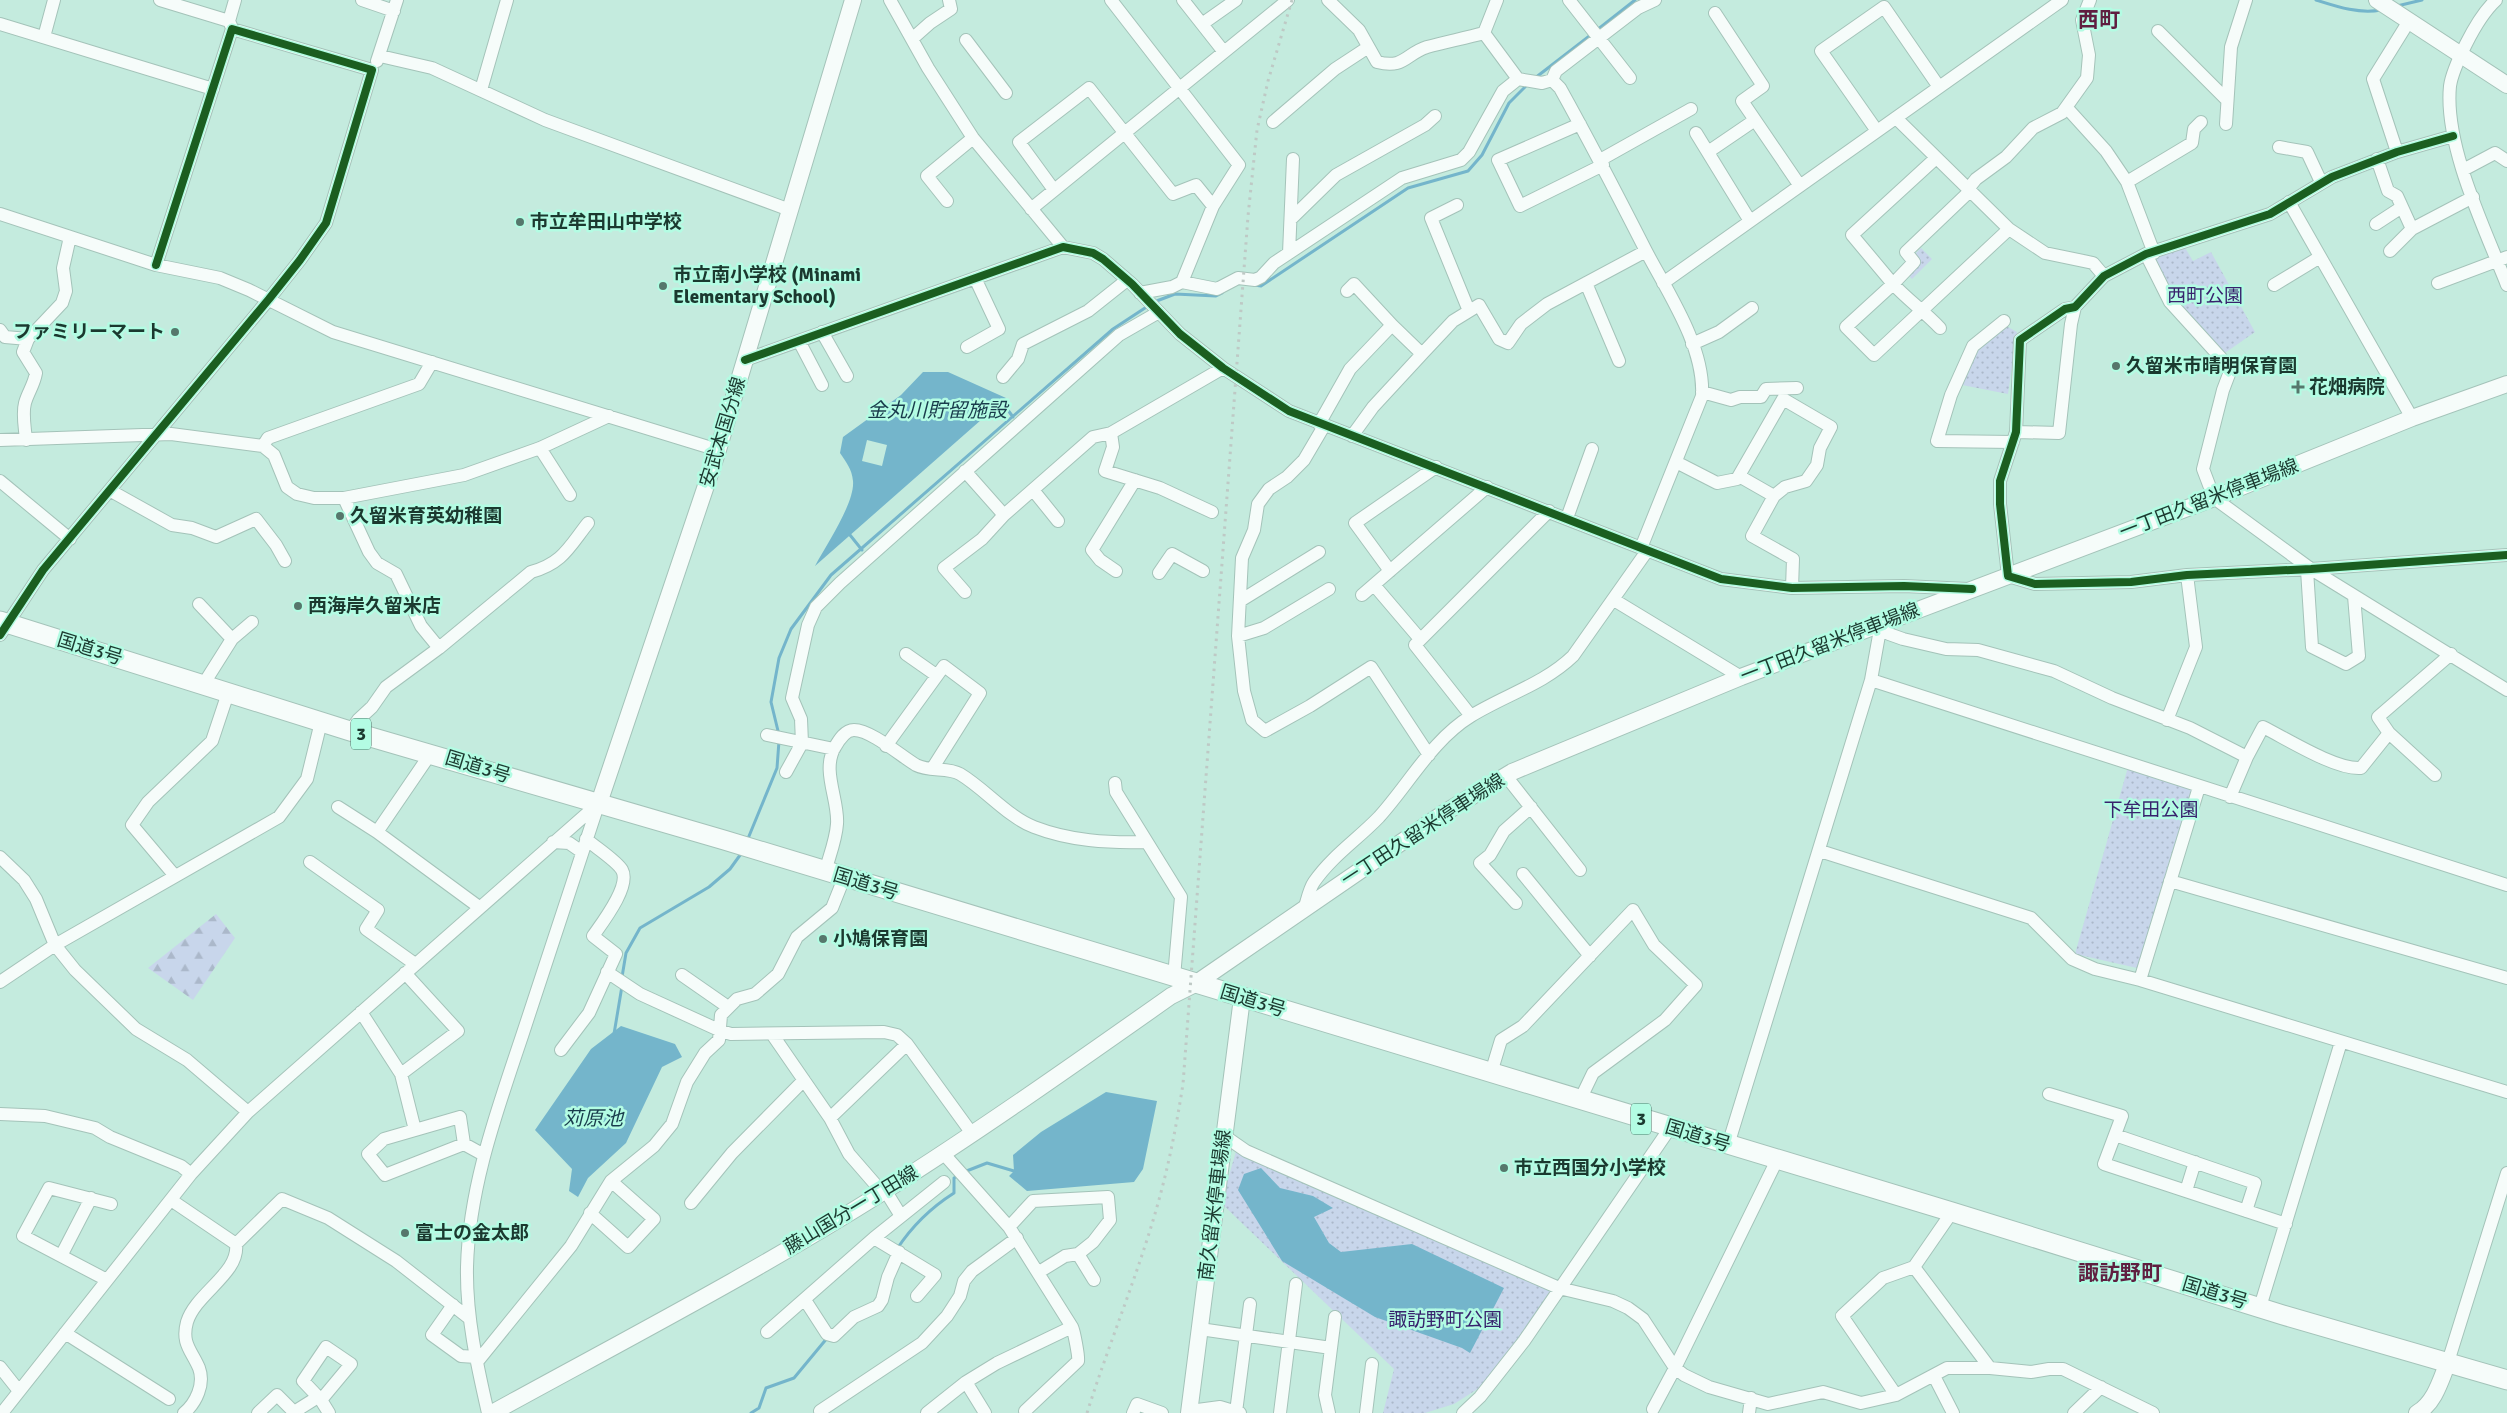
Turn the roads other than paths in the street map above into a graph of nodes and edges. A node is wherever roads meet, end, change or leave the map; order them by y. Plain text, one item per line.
1 (54, 0) edge
2 (160, 0) edge
3 (235, 0) edge
4 (362, 0) edge
5 (507, 0) edge
6 (853, 0) edge
7 (890, 0) edge
8 (949, 0) edge
9 (1111, 0) edge
10 (1183, 0) edge
11 (1236, 0) edge
12 (1288, 0) edge
13 (1328, 0) edge
14 (1498, 0) edge
15 (1569, 0) edge
16 (1655, 0) edge
17 (2062, 0) edge
18 (2090, 0) edge
19 (2246, 0) edge
20 (2377, 0) edge
21 (2496, 0) edge
22 (395, 5) edge
23 (1714, 13) dead end
24 (2409, 21) junction
25 (0, 24) edge
26 (1202, 24) junction
27 (230, 25) junction
28 (2158, 31) dead end
29 (1484, 33) junction
30 (44, 37) junction
31 (1600, 38) junction
32 (912, 39) junction
33 (966, 40) dead end
34 (1367, 48) junction
35 (1224, 52) junction
36 (2461, 55) junction
37 (380, 56) junction
38 (372, 70) junction
39 (1630, 78) dead end
40 (1518, 79) junction
41 (1552, 80) junction
42 (2507, 85) edge
43 (1178, 88) junction
44 (1939, 88) junction
45 (213, 89) junction
46 (481, 90) junction
47 (1006, 92) dead end
48 (2228, 100) junction
49 (2067, 108) junction
50 (1691, 109) dead end
51 (1436, 116) dead end
52 (1896, 118) junction
53 (1755, 120) junction
54 (1273, 122) dead end
55 (2201, 122) dead end
56 (1580, 124) junction
57 (2226, 124) dead end
58 (1877, 131) junction
59 (1696, 132) dead end
60 (1123, 133) junction
61 (2453, 136) junction
62 (973, 138) junction
63 (2279, 147) dead end
64 (1708, 152) junction
65 (2397, 152) junction
66 (1936, 158) junction
67 (1293, 159) dead end
68 (2377, 159) junction
69 (2507, 161) edge
70 (1601, 163) junction
71 (2463, 170) junction
72 (2127, 182) junction
73 (2321, 182) junction
74 (1800, 186) junction
75 (1054, 190) junction
76 (1969, 190) junction
77 (2473, 197) junction
78 (947, 201) dead end
79 (2289, 202) junction
80 (1457, 205) dead end
81 (1213, 206) junction
82 (2402, 207) junction
83 (1031, 208) junction
84 (790, 210) junction
85 (0, 214) edge
86 (1291, 219) junction
87 (1750, 221) junction
88 (2376, 224) dead end
89 (2010, 229) junction
90 (2412, 229) junction
91 (70, 237) junction
92 (1063, 247) junction
93 (1646, 251) junction
94 (2390, 251) dead end
95 (1289, 253) junction
96 (2150, 254) junction
97 (2320, 257) junction
98 (2502, 259) edge
99 (156, 265) junction
100 (2104, 276) junction
101 (975, 278) junction
102 (1127, 280) junction
103 (1182, 282) junction
104 (2438, 282) dead end
105 (1586, 283) junction
106 (1663, 283) junction
107 (1892, 284) junction
108 (2274, 285) dead end
109 (2507, 285) edge
110 (1347, 291) dead end
111 (1140, 293) junction
112 (269, 299) junction
113 (2075, 307) junction
114 (1752, 308) dead end
115 (1923, 310) junction
116 (1470, 311) junction
117 (1159, 312) junction
118 (2004, 321) dead end
119 (1392, 325) junction
120 (1940, 328) dead end
121 (0, 330) edge
122 (822, 332) junction
123 (28, 339) junction
124 (796, 342) junction
125 (1692, 344) junction
126 (967, 347) dead end
127 (1422, 354) junction
128 (745, 360) junction
129 (1619, 361) dead end
130 (432, 362) junction
131 (1223, 368) junction
132 (809, 376) dead end
133 (847, 376) dead end
134 (1003, 377) dead end
135 (822, 384) dead end
136 (2507, 384) edge
137 (1797, 388) dead end
138 (1702, 392) junction
139 (608, 416) junction
140 (2412, 418) junction
141 (1322, 425) junction
142 (1111, 433) junction
143 (159, 434) junction
144 (1352, 436) junction
145 (2015, 437) junction
146 (0, 440) edge
147 (26, 440) junction
148 (263, 446) junction
149 (540, 448) junction
150 (1592, 449) dead end
151 (718, 450) junction
152 (1676, 462) junction
153 (1436, 467) junction
154 (966, 471) junction
155 (1739, 476) junction
156 (1135, 480) junction
157 (0, 481) edge
158 (1487, 487) junction
159 (1033, 490) junction
160 (111, 491) junction
161 (570, 495) dead end
162 (1774, 496) junction
163 (344, 498) junction
164 (2214, 498) junction
165 (1548, 510) junction
166 (1212, 512) dead end
167 (1004, 515) junction
168 (1567, 518) junction
169 (1058, 521) dead end
170 (588, 523) dead end
171 (70, 539) junction
172 (1644, 550) junction
173 (1319, 552) dead end
174 (2507, 555) edge
175 (285, 561) dead end
176 (2309, 570) junction
177 (1116, 571) dead end
178 (1202, 571) dead end
179 (1390, 572) junction
180 (1159, 573) dead end
181 (2187, 575) junction
182 (2008, 576) junction
183 (1374, 585) junction
184 (1792, 588) junction
185 (1329, 589) dead end
186 (1972, 589) junction
187 (965, 592) dead end
188 (1362, 595) dead end
189 (2354, 596) junction
190 (1614, 600) junction
191 (1240, 601) junction
192 (199, 604) dead end
193 (252, 622) dead end
194 (1881, 624) junction
195 (3, 627) edge
196 (1238, 636) junction
197 (232, 639) junction
198 (1420, 639) junction
199 (439, 648) junction
200 (906, 654) dead end
201 (2451, 654) junction
202 (936, 675) junction
203 (1741, 677) junction
204 (1871, 680) junction
205 (203, 685) junction
206 (2507, 690) edge
207 (228, 692) junction
208 (1471, 716) junction
209 (2167, 720) junction
210 (321, 722) junction
211 (350, 731) junction
212 (2389, 733) junction
213 (767, 735) dead end
214 (802, 743) junction
215 (886, 746) junction
216 (834, 749) junction
217 (431, 753) junction
218 (1429, 755) junction
219 (2247, 757) junction
220 (932, 769) junction
221 (786, 772) dead end
222 (2436, 774) dead end
223 (1506, 776) junction
224 (1115, 783) dead end
225 (2199, 787) junction
226 (2230, 797) junction
227 (599, 803) junction
228 (338, 808) dead end
229 (1531, 808) junction
230 (377, 832) junction
231 (586, 839) junction
232 (553, 842) junction
233 (1146, 842) junction
234 (1820, 851) junction
235 (582, 852) junction
236 (0, 857) edge
237 (310, 862) dead end
238 (1580, 870) dead end
239 (825, 872) junction
240 (1523, 874) dead end
241 (175, 876) junction
242 (844, 878) junction
243 (2170, 881) junction
244 (2507, 885) edge
245 (1516, 903) dead end
246 (479, 906) junction
247 (1304, 910) junction
248 (55, 944) junction
249 (1590, 956) junction
250 (416, 964) junction
251 (607, 972) junction
252 (405, 973) junction
253 (682, 975) dead end
254 (1174, 977) junction
255 (2507, 978) edge
256 (2140, 980) junction
257 (0, 982) edge
258 (1195, 984) junction
259 (1242, 998) junction
260 (728, 1007) junction
261 (361, 1012) junction
262 (721, 1032) junction
263 (772, 1034) junction
264 (2341, 1042) junction
265 (907, 1044) junction
266 (561, 1050) dead end
267 (1490, 1073) junction
268 (401, 1074) junction
269 (804, 1080) junction
270 (2507, 1092) edge
271 (2049, 1094) dead end
272 (1580, 1100) junction
273 (248, 1112) junction
274 (0, 1114) edge
275 (830, 1118) junction
276 (1670, 1128) junction
277 (415, 1130) junction
278 (973, 1135) junction
279 (1223, 1135) junction
280 (2115, 1135) junction
281 (464, 1144) junction
282 (1728, 1145) junction
283 (943, 1153) junction
284 (484, 1155) junction
285 (1777, 1160) junction
286 (2195, 1162) junction
287 (2507, 1173) edge
288 (191, 1174) junction
289 (612, 1181) junction
290 (944, 1182) dead end
291 (884, 1191) junction
292 (2186, 1191) junction
293 (91, 1198) junction
294 (171, 1200) junction
295 (691, 1203) dead end
296 (111, 1204) dead end
297 (2246, 1211) junction
298 (1952, 1212) junction
299 (590, 1213) junction
300 (901, 1216) junction
301 (2286, 1224) junction
302 (1013, 1233) junction
303 (874, 1238) junction
304 (236, 1244) junction
305 (899, 1252) junction
306 (1078, 1254) junction
307 (61, 1256) junction
308 (1914, 1267) junction
309 (1039, 1272) junction
310 (107, 1280) junction
311 (1094, 1280) dead end
312 (1296, 1284) dead end
313 (1559, 1288) junction
314 (917, 1296) dead end
315 (805, 1300) junction
316 (1250, 1304) dead end
317 (453, 1305) junction
318 (2260, 1307) junction
319 (469, 1318) junction
320 (1335, 1318) dead end
321 (1072, 1327) junction
322 (1200, 1329) junction
323 (767, 1332) dead end
324 (66, 1333) junction
325 (1246, 1335) junction
326 (1289, 1341) junction
327 (1331, 1348) junction
328 (477, 1360) junction
329 (2448, 1362) junction
330 (1372, 1364) dead end
331 (0, 1367) edge
332 (1675, 1368) junction
333 (1990, 1368) junction
334 (1934, 1376) junction
335 (2507, 1380) edge
336 (966, 1382) junction
337 (2101, 1387) junction
338 (19, 1391) junction
339 (1896, 1395) junction
340 (1751, 1398) junction
341 (169, 1399) dead end
342 (1652, 1409) dead end
343 (1025, 1410) dead end
344 (1325, 1410) edge
345 (820, 1411) dead end
346 (1190, 1412) edge
347 (1238, 1412) edge
348 (2, 1413) edge
349 (184, 1413) edge
350 (258, 1413) edge
351 (329, 1413) edge
352 (490, 1413) edge
353 (927, 1413) edge
354 (985, 1413) edge
355 (1132, 1413) edge
356 (1162, 1413) edge
357 (1280, 1413) edge
358 (1366, 1413) edge
359 (1463, 1413) edge
360 (1749, 1413) edge
361 (1953, 1413) edge
362 (2074, 1413) edge
363 (2153, 1413) edge
364 (2417, 1413) edge

1 - 30 street
2 - 27 street
3 - 27 street
4 - 22 street
5 - 46 street
6 - 84 main road, 安武本国分線
7 - 32 street
8 - 32 street
9 - 43 street
10 - 26 street
11 - 26 street
12 - 35 street
13 - 34 street
14 - 29 street
15 - 31 street
16 - 31 street
17 - 44 street
18 - 49 street
19 - 48 street
20 - 24 main road
21 - 36 street
22 - 37 street
23 - 53 street
24 - 36 main road
24 - 65 street
25 - 30 street
26 - 35 street
27 - 38 street
27 - 45 street
28 - 48 street
29 - 34 street
29 - 40 street
30 - 45 street
31 - 39 street
31 - 41 street
32 - 62 street
33 - 47 street
34 - 54 street
35 - 43 street
36 - 42 main road
36 - 61 street
37 - 38 street
37 - 46 street
38 - 112 street
40 - 41 street
40 - 95 street
41 - 56 street
43 - 60 street
43 - 81 street
44 - 52 street
44 - 58 street
45 - 99 street
46 - 84 street
48 - 57 street
49 - 72 street
49 - 76 street
50 - 70 street
51 - 86 street
52 - 58 street
52 - 66 street
53 - 64 street
53 - 74 street
55 - 72 street
56 - 70 street
56 - 70 street
58 - 74 street
59 - 64 street
60 - 75 street
60 - 75 street
60 - 81 street
61 - 65 street
61 - 71 street
62 - 78 street
62 - 83 street
63 - 73 street
64 - 87 street
65 - 68 street
66 - 76 street
66 - 107 street
67 - 86 street
68 - 73 street
68 - 82 street
69 - 71 street
70 - 93 street
71 - 77 street
72 - 96 street
73 - 79 street
74 - 87 street
75 - 83 street
76 - 89 street
76 - 107 street
77 - 90 street
77 - 98 street
79 - 96 street
79 - 97 street
80 - 116 street
81 - 103 street
82 - 88 street
82 - 90 street
83 - 92 street
84 - 128 main road, 安武本国分線
85 - 91 street
86 - 95 street
87 - 106 street
89 - 100 street
89 - 115 street
90 - 94 street
91 - 99 street
91 - 123 street
92 - 101 street
92 - 102 street
93 - 105 street
93 - 106 street
95 - 103 street
96 - 100 street
96 - 164 street
97 - 108 street
97 - 140 street
98 - 104 street
98 - 109 street
99 - 112 street
100 - 113 street
101 - 122 street
101 - 126 street
102 - 111 street
102 - 134 street
103 - 111 street
105 - 116 street
105 - 129 street
106 - 125 street
107 - 115 street
107 - 115 street
110 - 119 street
111 - 117 street
112 - 130 street
112 - 143 street
113 - 145 street
113 - 145 street
114 - 125 street
115 - 120 street
116 - 127 street
117 - 131 street
117 - 154 street
118 - 145 street
119 - 127 street
119 - 141 street
121 - 123 street
122 - 124 street
122 - 133 street
123 - 147 street
124 - 128 street
124 - 132 street
124 - 135 street
125 - 138 street
127 - 144 street
128 - 151 main road, 安武本国分線
130 - 139 street
130 - 148 street
131 - 141 street
131 - 142 street
136 - 140 main road, 一丁田久留米停車場線
137 - 138 street
138 - 152 street
139 - 149 street
139 - 151 street
140 - 164 main road, 一丁田久留米停車場線
141 - 144 street
141 - 191 street
142 - 156 street
142 - 159 street
143 - 147 street
143 - 148 street
143 - 160 street
144 - 153 street
145 - 182 street
146 - 147 street
148 - 163 street
149 - 161 street
149 - 163 street
150 - 168 street
151 - 227 main road, 安武本国分線
152 - 155 street
152 - 172 street
153 - 158 street
153 - 179 street
154 - 167 street
154 - 214 street
155 - 162 street
155 - 162 street
156 - 166 street
156 - 177 street
157 - 171 street
158 - 165 street
158 - 179 street
159 - 167 street
159 - 169 street
160 - 171 street
160 - 175 street
162 - 184 street
163 - 199 street
164 - 176 street
164 - 182 main road, 一丁田久留米停車場線
165 - 168 street
165 - 198 street
167 - 187 street
168 - 172 street
170 - 199 street
171 - 195 street
172 - 184 street
172 - 190 street
173 - 191 street
174 - 176 street
176 - 181 street
176 - 189 street
176 - 189 street
178 - 180 street
179 - 183 street
181 - 182 street
181 - 209 street
182 - 186 main road, 一丁田久留米停車場線
183 - 188 street
183 - 198 street
184 - 186 street
185 - 196 street
186 - 194 main road, 一丁田久留米停車場線
189 - 201 street
190 - 203 street
190 - 208 street
191 - 196 street
192 - 197 street
193 - 197 street
194 - 203 main road, 一丁田久留米停車場線
194 - 204 street
194 - 209 street
195 - 205 highway, 国道3号 / 3
196 - 218 street
197 - 205 street
198 - 208 street
199 - 211 street
200 - 202 street
201 - 206 street
201 - 212 street
202 - 215 street
202 - 220 street
203 - 223 main road, 一丁田久留米停車場線
204 - 225 street
204 - 234 street
205 - 207 highway, 国道3号 / 3
207 - 210 highway, 国道3号 / 3
207 - 241 street
208 - 218 street
209 - 219 street
210 - 211 highway, 国道3号 / 3
210 - 241 street
211 - 217 highway, 国道3号 / 3
212 - 219 street
212 - 222 street
213 - 214 street
214 - 216 street
214 - 221 street
215 - 216 street
215 - 220 street
216 - 239 street
217 - 227 highway, 国道3号 / 3
217 - 230 street
218 - 247 street
219 - 226 street
220 - 233 street
223 - 229 street
223 - 247 main road, 一丁田久留米停車場線
224 - 233 street
225 - 226 street
225 - 243 street
226 - 244 street
227 - 231 street
227 - 232 street
227 - 239 highway, 国道3号 / 3
228 - 230 street
229 - 238 street
229 - 245 street
230 - 246 street
231 - 235 street
231 - 251 street
232 - 235 street
232 - 246 street
233 - 254 street
234 - 256 street
234 - 282 street
235 - 284 street
236 - 248 street
237 - 250 street
239 - 242 highway, 国道3号 / 3
240 - 249 street
241 - 248 street
242 - 254 highway, 国道3号 / 3
242 - 260 street
243 - 255 street
243 - 256 street
246 - 250 street
247 - 258 main road, 一丁田久留米停車場線
248 - 257 street
248 - 273 street
249 - 267 street
249 - 272 street
250 - 252 street
251 - 262 street
251 - 266 street
252 - 261 street
252 - 268 street
253 - 260 street
254 - 258 highway, 国道3号 / 3
256 - 264 street
258 - 259 highway, 国道3号 / 3
258 - 278 main road, 藤山国分一丁田線
259 - 267 highway, 国道3号 / 3
259 - 279 main road, 南久留米停車場線
260 - 262 street
261 - 268 street
261 - 273 street
262 - 263 street
262 - 289 street
263 - 265 street
263 - 269 street
264 - 270 street
264 - 301 street
265 - 275 street
265 - 278 street
267 - 272 highway, 国道3号 / 3
268 - 277 street
269 - 275 street
269 - 295 street
271 - 280 street
272 - 276 highway, 国道3号 / 3
273 - 288 street
274 - 288 street
275 - 291 street
276 - 282 highway, 国道3号 / 3
276 - 313 street
277 - 281 street
277 - 281 street
278 - 283 main road, 藤山国分一丁田線
279 - 313 street
279 - 322 main road, 南久留米停車場線
280 - 286 street
280 - 292 street
281 - 284 street
282 - 285 highway, 国道3号 / 3
283 - 291 main road, 藤山国分一丁田線
283 - 302 street
284 - 319 street
285 - 298 highway, 国道3号 / 3
285 - 332 street
286 - 292 street
286 - 297 street
287 - 329 street
288 - 294 street
289 - 299 street
289 - 299 street
290 - 300 street
291 - 300 street
291 - 352 main road, 藤山国分一丁田線
292 - 297 street
293 - 296 street
293 - 307 street
293 - 307 street
294 - 304 street
294 - 310 street
297 - 301 street
298 - 308 street
298 - 318 highway, 国道3号 / 3
299 - 328 street
300 - 303 street
301 - 318 street
302 - 306 street
302 - 309 street
302 - 345 street
303 - 305 street
303 - 315 street
304 - 317 street
304 - 349 street
305 - 314 street
305 - 315 street
306 - 309 street
306 - 311 street
307 - 310 street
308 - 333 street
308 - 339 street
309 - 321 street
310 - 324 street
312 - 326 street
313 - 332 street
313 - 359 street
315 - 323 street
316 - 325 street
317 - 319 street
317 - 328 street
318 - 329 highway, 国道3号 / 3
319 - 328 street
320 - 327 street
321 - 336 street
321 - 343 street
322 - 325 street
322 - 346 main road, 南久留米停車場線
324 - 338 street
324 - 341 street
325 - 326 street
325 - 347 street
326 - 327 street
326 - 357 street
327 - 344 street
328 - 352 street
329 - 335 highway, 国道3号 / 3
329 - 364 main road
330 - 358 street
331 - 338 street
332 - 340 street
332 - 342 street
333 - 334 street
333 - 337 street
334 - 339 street
334 - 361 street
336 - 353 street
336 - 354 street
337 - 362 street
337 - 363 street
338 - 348 street
339 - 340 street
340 - 360 street
346 - 347 street
350 - 351 street
355 - 356 street

